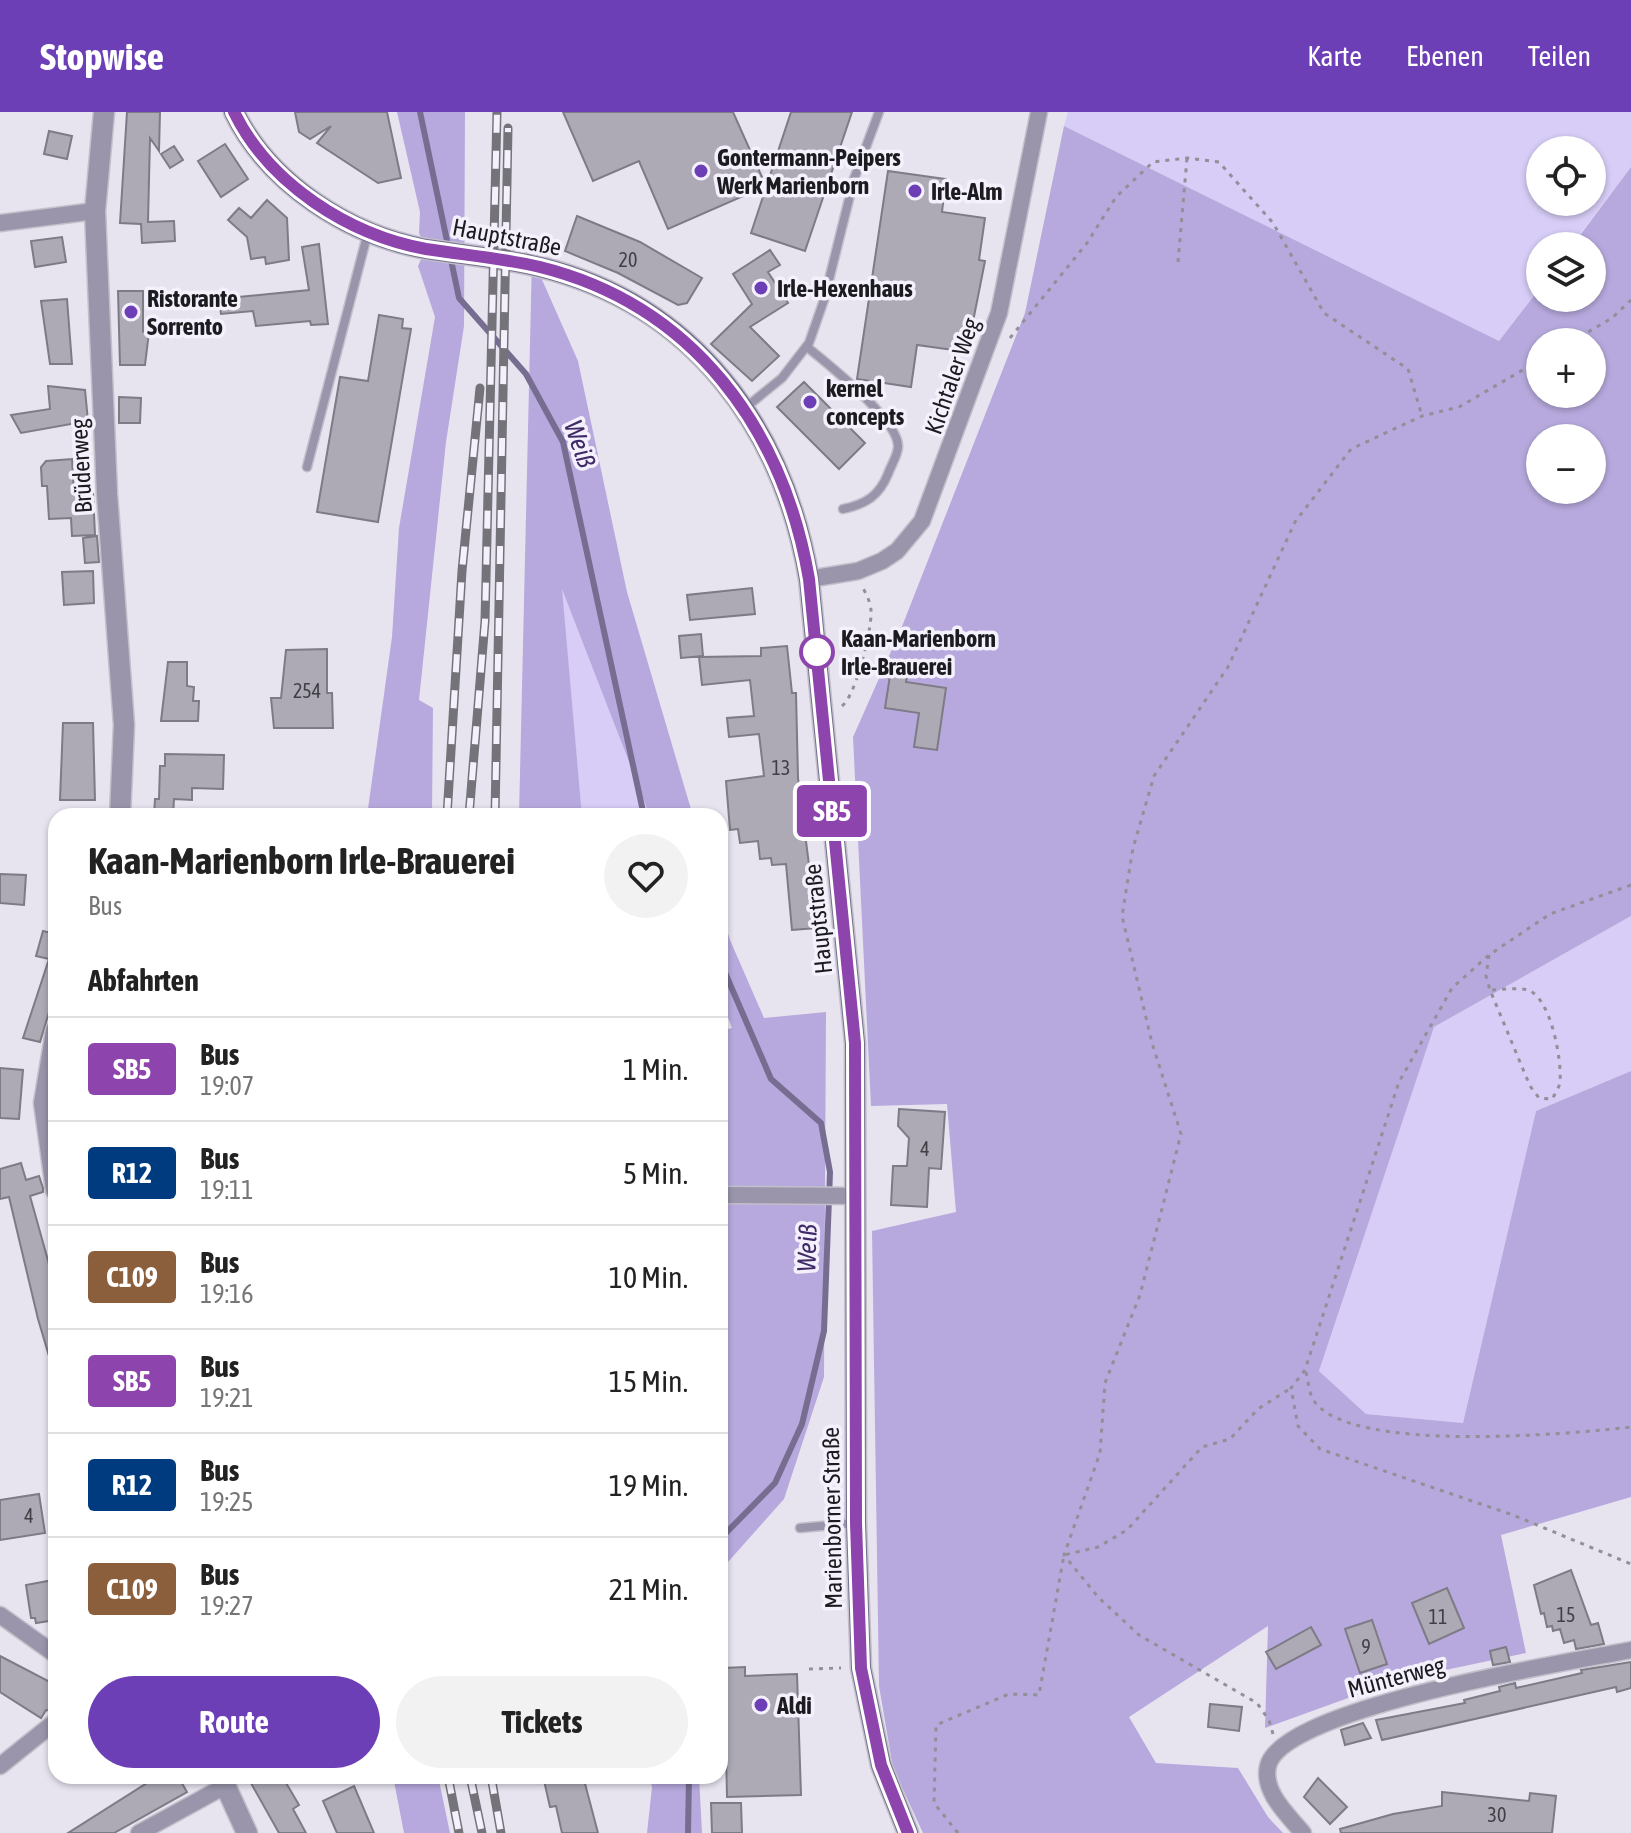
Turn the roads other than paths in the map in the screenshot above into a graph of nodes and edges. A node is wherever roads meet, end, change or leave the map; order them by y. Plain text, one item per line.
1 (104, 112) edge
2 (234, 112) edge
3 (879, 112) edge
4 (1039, 112) edge
5 (95, 211) junction
6 (0, 223) edge
7 (368, 231) junction
8 (807, 347) junction
9 (745, 408) junction
10 (307, 467) dead end
11 (843, 509) dead end
12 (809, 579) junction
13 (120, 808) edge
14 (48, 1079) edge
15 (48, 1132) edge
16 (728, 1195) edge
17 (848, 1196) junction
18 (856, 1523) junction
19 (800, 1528) dead end
20 (0, 1615) edge
21 (48, 1649) edge
22 (1631, 1650) edge
23 (48, 1727) edge
24 (0, 1766) edge
25 (218, 1784) edge
26 (224, 1784) edge
27 (139, 1833) edge
28 (247, 1833) edge
29 (908, 1833) edge
30 (1303, 1833) edge

1 - 5 street, Brüderweg
2 - 7 main road, Hauptstraße
3 - 8 lane
4 - 12 street, Kichtaler Weg
5 - 6 street
5 - 13 street, Brüderweg
7 - 9 main road, Hauptstraße
7 - 10 lane
8 - 9 lane
8 - 11 lane
9 - 12 main road, Hauptstraße
12 - 17 main road, Hauptstraße
14 - 15 street
16 - 17 street
17 - 18 main road, Marienborner Straße
18 - 19 lane
18 - 29 main road, Marienborner Straße
20 - 21 street
22 - 30 street, Münterweg
23 - 24 street
25 - 27 street
26 - 28 street

